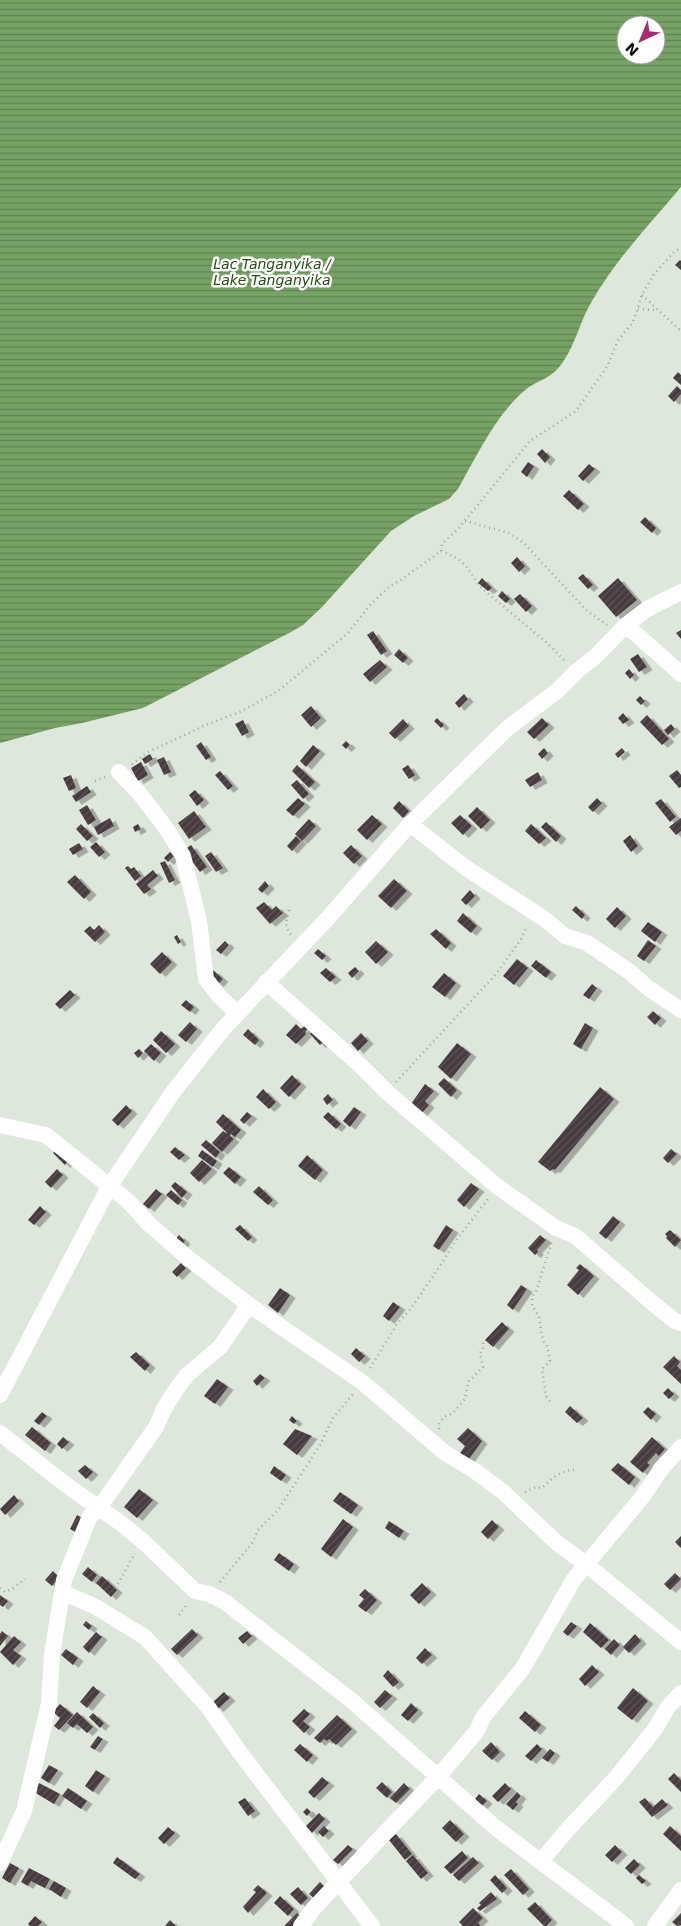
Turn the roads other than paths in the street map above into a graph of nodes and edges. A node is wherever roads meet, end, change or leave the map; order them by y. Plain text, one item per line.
1 (681, 592) edge
2 (622, 629) junction
3 (681, 674) edge
4 (119, 772) road end
5 (410, 824) junction
6 (266, 982) junction
7 (681, 1010) edge
8 (237, 1013) junction
9 (0, 1126) edge
10 (109, 1187) junction
11 (250, 1304) junction
12 (681, 1324) edge
13 (0, 1395) edge
14 (0, 1433) edge
15 (681, 1447) edge
16 (99, 1508) junction
17 (587, 1565) junction
18 (62, 1592) junction
19 (681, 1642) edge
20 (681, 1693) edge
21 (438, 1777) junction
22 (541, 1861) junction
23 (0, 1863) edge
24 (339, 1883) junction
25 (681, 1890) edge
26 (301, 1926) edge
27 (372, 1926) edge
28 (626, 1926) edge
29 (655, 1926) edge

1 - 2 street
2 - 3 street
2 - 5 street
4 - 8 street
5 - 6 street
5 - 7 street
6 - 8 street
6 - 12 street
8 - 10 street
9 - 10 street
10 - 11 street
10 - 13 street
11 - 16 street
11 - 17 street
14 - 16 street
15 - 17 street
16 - 18 street
16 - 21 street
17 - 19 street
17 - 21 street
18 - 23 street
18 - 24 street
20 - 22 street
21 - 22 street
21 - 24 street
22 - 28 street
24 - 26 street
24 - 27 street
25 - 29 street

